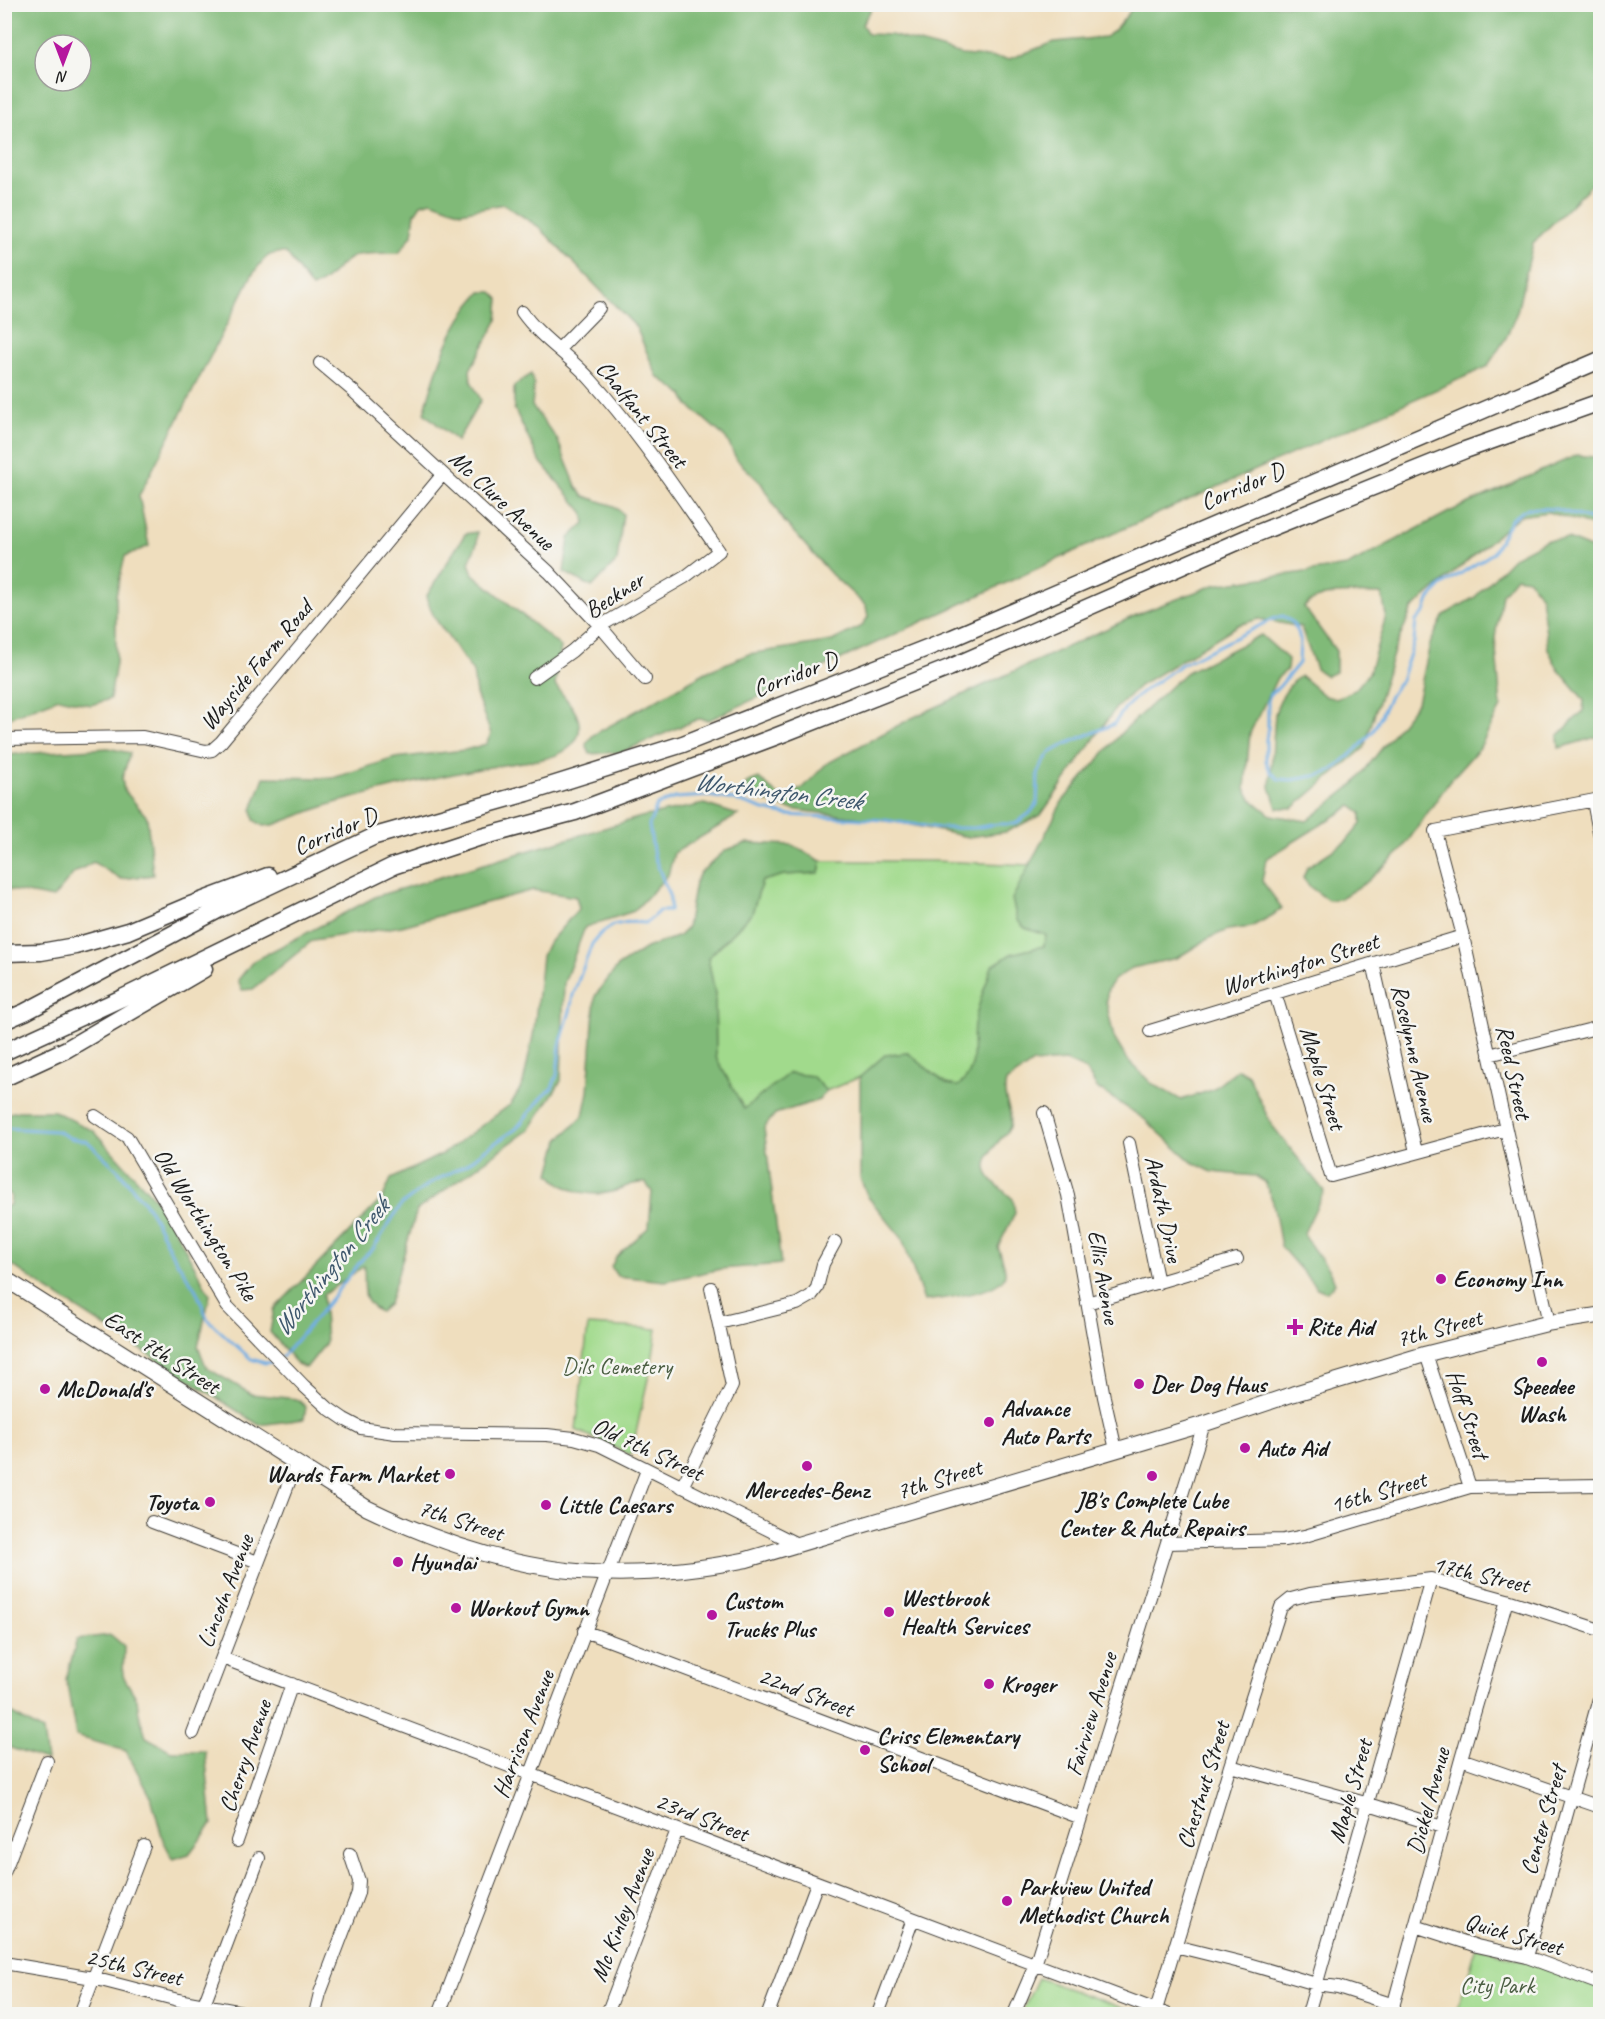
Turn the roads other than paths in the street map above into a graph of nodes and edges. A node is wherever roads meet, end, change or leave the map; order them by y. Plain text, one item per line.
1 (598, 309) dead end
2 (522, 312) dead end
3 (559, 349) junction
4 (1600, 360) edge
5 (320, 363) dead end
6 (1600, 402) edge
7 (443, 474) junction
8 (719, 551) joint
9 (600, 626) junction
10 (534, 678) dead end
11 (645, 680) dead end
12 (4, 740) edge
13 (1597, 800) edge
14 (375, 836) junction
15 (1600, 837) edge
16 (275, 924) junction
17 (1463, 936) junction
18 (4, 953) edge
19 (1373, 963) junction
20 (1275, 993) junction
21 (4, 1021) edge
22 (1600, 1028) edge
23 (1150, 1031) dead end
24 (4, 1052) edge
25 (1489, 1055) junction
26 (4, 1078) edge
27 (1044, 1113) dead end
28 (94, 1116) dead end
29 (1505, 1129) junction
30 (1129, 1143) dead end
31 (1416, 1152) junction
32 (835, 1242) dead end
33 (1237, 1259) dead end
34 (4, 1278) edge
35 (1158, 1283) junction
36 (711, 1288) dead end
37 (1087, 1303) junction
38 (1600, 1315) edge
39 (719, 1323) junction
40 (1549, 1323) junction
41 (1426, 1354) junction
42 (1204, 1424) junction
43 (361, 1428) joint
44 (1116, 1450) junction
45 (296, 1464) junction
46 (647, 1470) junction
47 (1600, 1485) edge
48 (682, 1486) junction
49 (1470, 1487) junction
50 (152, 1522) dead end
51 (1167, 1543) junction
52 (799, 1545) junction
53 (258, 1562) junction
54 (606, 1574) junction
55 (1431, 1579) junction
56 (1507, 1600) junction
57 (1281, 1607) joint
58 (1600, 1630) edge
59 (584, 1631) junction
60 (222, 1658) junction
61 (292, 1684) junction
62 (1600, 1695) edge
63 (193, 1733) dead end
64 (1461, 1759) junction
65 (47, 1761) dead end
66 (1230, 1766) junction
67 (530, 1774) junction
68 (1571, 1798) junction
69 (1369, 1804) junction
70 (1600, 1807) edge
71 (1081, 1818) junction
72 (1442, 1827) junction
73 (677, 1830) junction
74 (237, 1841) dead end
75 (144, 1846) dead end
76 (350, 1854) dead end
77 (259, 1858) dead end
78 (4, 1873) edge
79 (817, 1883) junction
80 (913, 1919) junction
81 (1415, 1926) junction
82 (1175, 1946) junction
83 (1527, 1957) junction
84 (4, 1963) edge
85 (1035, 1965) junction
86 (93, 1978) junction
87 (1316, 1984) junction
88 (1600, 1984) edge
89 (204, 2004) junction
90 (1393, 2010) edge
91 (1162, 2012) edge
92 (80, 2014) edge
93 (253, 2014) edge
94 (315, 2014) edge
95 (439, 2014) edge
96 (607, 2014) edge
97 (768, 2014) edge
98 (878, 2014) edge
99 (1014, 2014) edge
100 (1308, 2014) edge

1 - 3 street
2 - 3 street, Chalfant Street
3 - 8 street, Chalfant Street
4 - 14 highway, Corridor D
5 - 7 street, Mc Clure Avenue
6 - 16 highway, Corridor D
7 - 9 street, Mc Clure Avenue
7 - 12 street, Wayside Farm Road
8 - 9 street, Beckner
9 - 10 street, Beckner
9 - 11 street, Mc Clure Avenue
13 - 15 street
13 - 17 street, Reed Street
14 - 18 highway
14 - 21 highway, Corridor D
16 - 24 highway, Corridor D
16 - 26 highway
17 - 19 street, Worthington Street
17 - 25 street, Reed Street
19 - 20 street, Worthington Street
19 - 31 street, Roselynne Avenue
20 - 23 street, Worthington Street
20 - 31 street, Maple Street
22 - 25 street
25 - 29 street, Reed Street
27 - 37 street, Ellis Avenue
28 - 43 street, Old Worthington Pike
29 - 31 street
29 - 40 street, Reed Street
30 - 35 street, Ardath Drive
32 - 39 street
33 - 35 street
34 - 45 main road, East 7th Street
35 - 37 street
36 - 39 street
37 - 44 street, Ellis Avenue
38 - 40 main road, 7th Street
39 - 48 street
40 - 41 main road, 7th Street
41 - 42 main road, 7th Street
41 - 49 street, Hoff Street
42 - 44 main road, 7th Street
42 - 51 street, Fairview Avenue
43 - 46 street, Old 7th Street
44 - 52 main road, 7th Street
45 - 53 street, Lincoln Avenue
45 - 54 main road, 7th Street
46 - 48 street, Old 7th Street
46 - 54 street, Harrison Avenue
47 - 49 street, 16th Street
48 - 52 street, Old 7th Street
49 - 51 street, 16th Street
50 - 53 street
51 - 71 street, Fairview Avenue
52 - 54 main road, 7th Street
53 - 60 street, Lincoln Avenue
54 - 59 street, Harrison Avenue
55 - 56 street, 17th Street
55 - 57 street, 17th Street
55 - 69 street, Maple Street
56 - 58 street, 17th Street
56 - 64 street, Dickel Avenue
57 - 66 street, Chestnut Street
59 - 67 street, Harrison Avenue
59 - 71 street, 22nd Street
60 - 61 street, 23rd Street
60 - 63 street, Lincoln Avenue
61 - 67 street, 23rd Street
61 - 74 street, Cherry Avenue
62 - 68 street, Center Street
64 - 68 street
64 - 72 street, Dickel Avenue
65 - 78 street
66 - 69 street
66 - 82 street, Chestnut Street
67 - 73 street, 23rd Street
67 - 95 street, Harrison Avenue
68 - 70 street
68 - 83 street, Center Street
69 - 72 street
69 - 87 street, Maple Street
71 - 85 street, Fairview Avenue
72 - 81 street, Dickel Avenue
73 - 79 street, 23rd Street
73 - 96 street, Mc Kinley Avenue
75 - 86 street
76 - 94 street
77 - 89 street
79 - 80 street, 23rd Street
79 - 97 street
80 - 85 street, 23rd Street
80 - 98 street
81 - 83 street, Quick Street
81 - 90 street, Dickel Avenue
82 - 87 street
82 - 91 street, Chestnut Street
83 - 88 street, Quick Street
84 - 86 street, 25th Street
85 - 91 street, 23rd Street
85 - 99 street, Fairview Avenue
86 - 89 street, 25th Street
86 - 92 street
87 - 90 street
87 - 100 street, Maple Street
89 - 93 street, 25th Street

